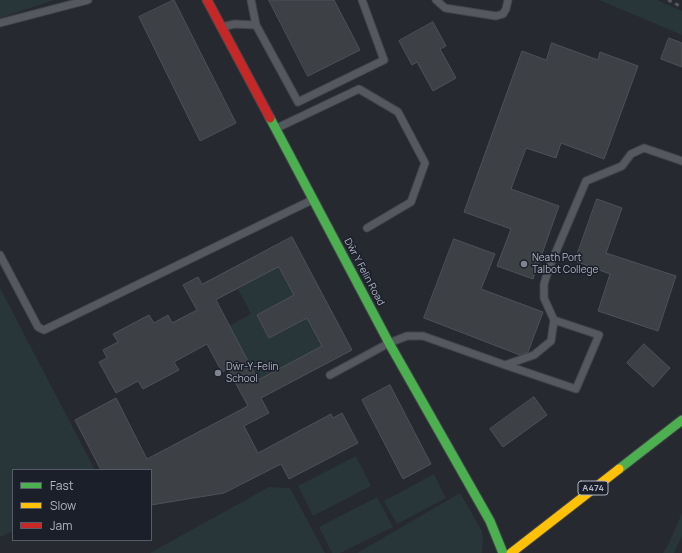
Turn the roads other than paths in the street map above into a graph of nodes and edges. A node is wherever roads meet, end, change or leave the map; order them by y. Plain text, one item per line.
1 (88, 0) edge
2 (207, 0) edge
3 (251, 0) edge
4 (362, 0) edge
5 (436, 0) edge
6 (508, 0) edge
7 (0, 23) edge
8 (256, 25) junction
9 (221, 27) junction
10 (275, 129) junction
11 (682, 161) edge
12 (313, 200) junction
13 (367, 228) dead end
14 (0, 255) edge
15 (554, 320) junction
16 (389, 343) junction
17 (505, 365) junction
18 (330, 375) dead end
19 (679, 422) edge
20 (503, 553) edge
21 (511, 553) edge

1 - 7 lane
2 - 9 street, Dŵr Y Felin Road
3 - 8 lane
4 - 8 lane
5 - 6 lane
8 - 9 lane
9 - 10 street, Dŵr Y Felin Road
10 - 12 street, Dŵr Y Felin Road
10 - 13 lane
11 - 15 lane
12 - 14 lane
12 - 16 street, Dŵr Y Felin Road
15 - 17 lane
15 - 17 lane
16 - 17 lane
16 - 18 lane
16 - 20 street, Dŵr Y Felin Road
19 - 21 street, A474

